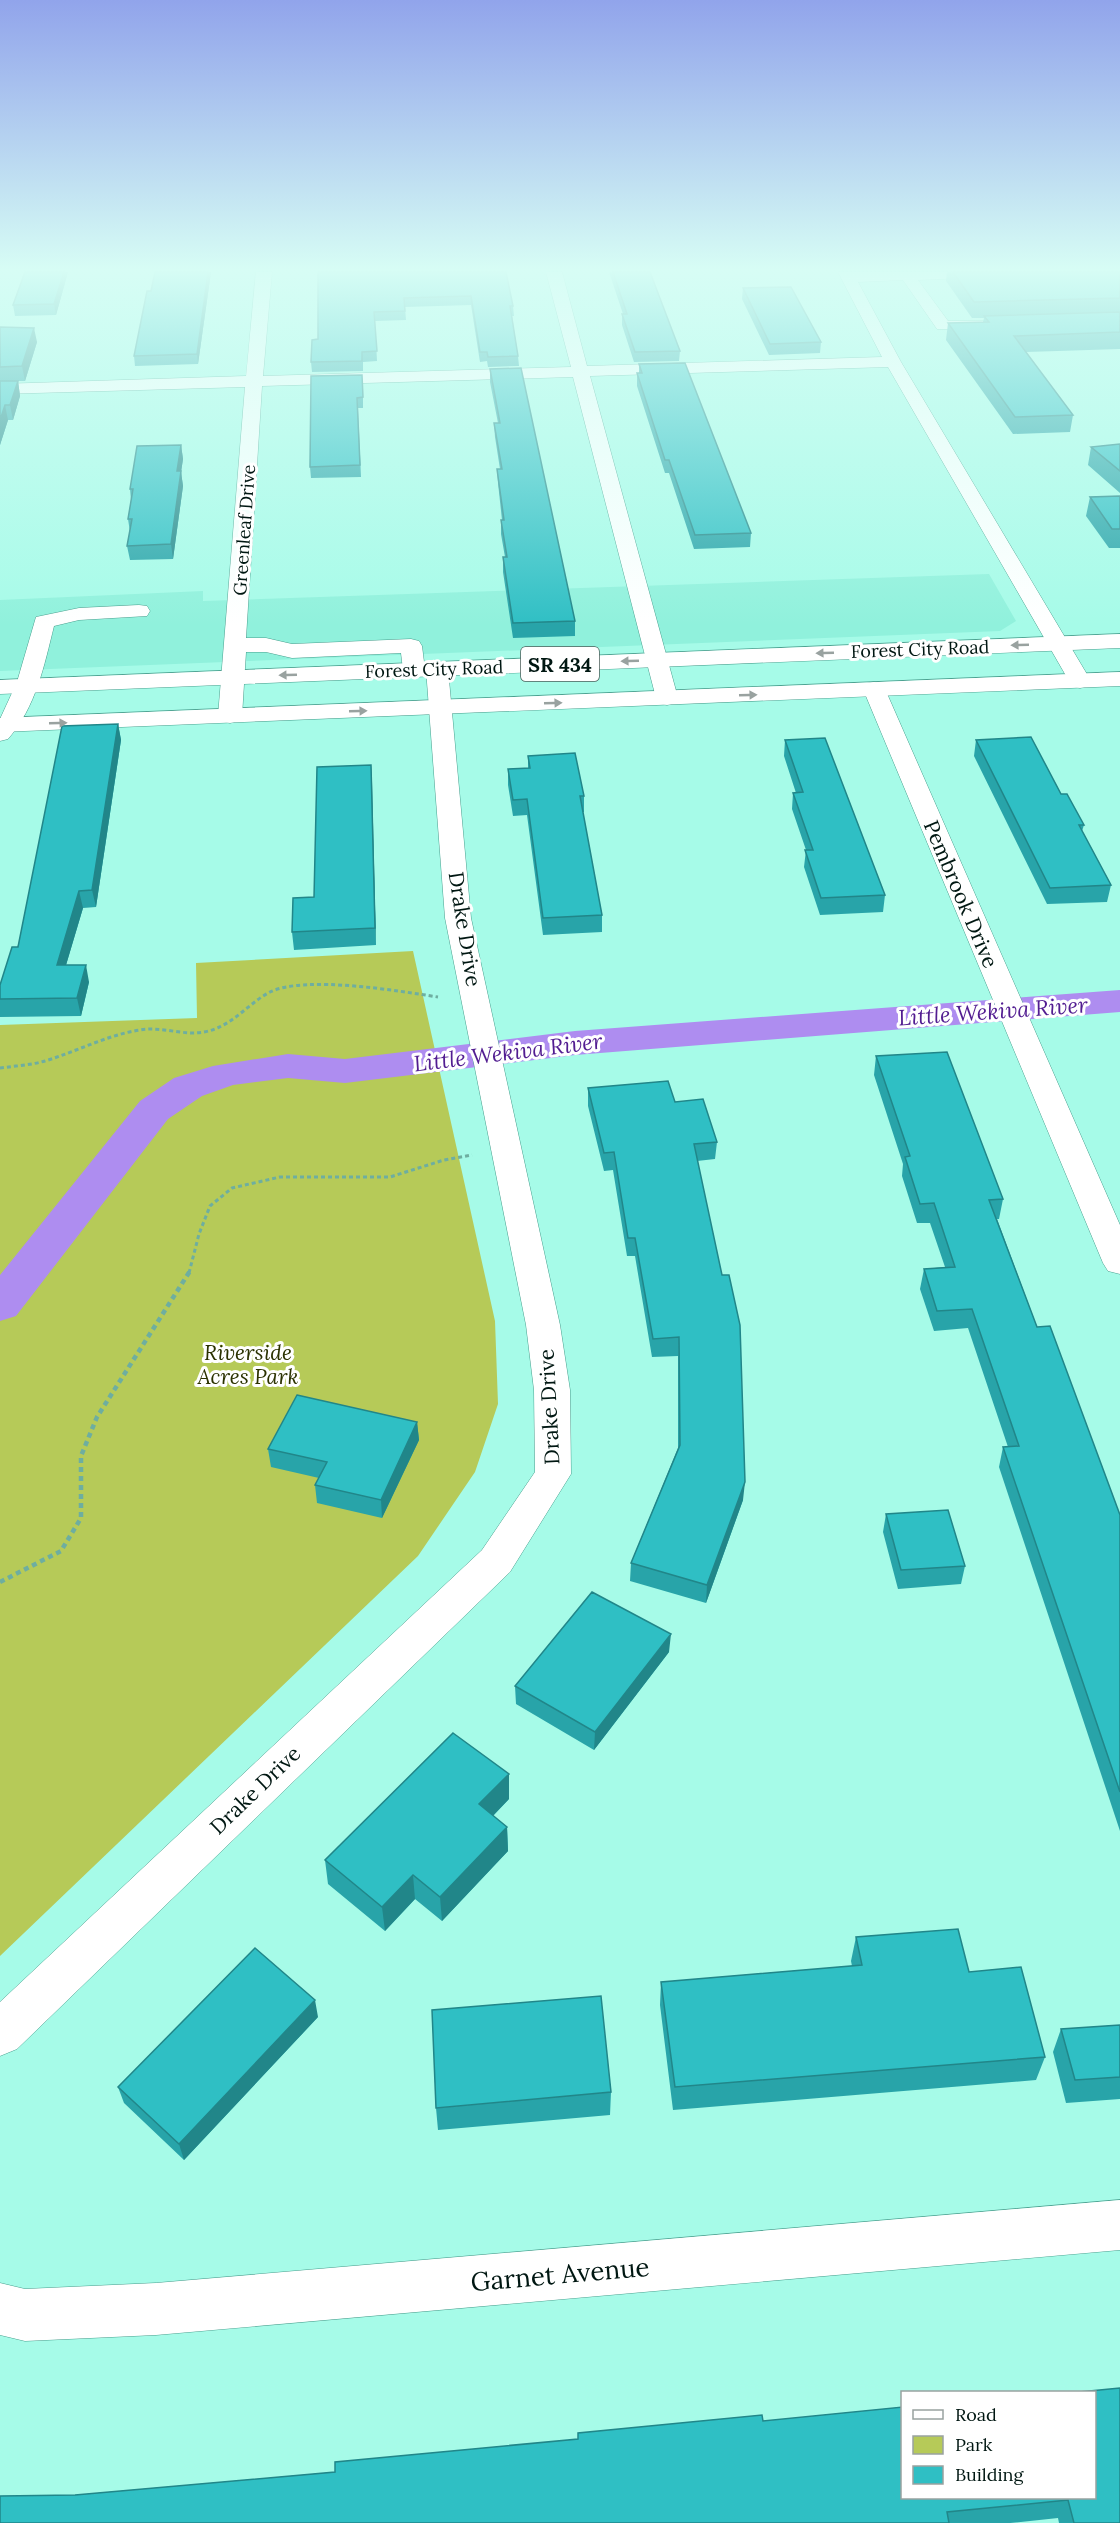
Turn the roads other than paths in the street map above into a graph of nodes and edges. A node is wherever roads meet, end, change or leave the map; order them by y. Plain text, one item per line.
1 (253, 390) edge
2 (584, 390) edge
3 (909, 390) edge
4 (139, 611) dead end
5 (1120, 641) edge
6 (1058, 643) junction
7 (236, 645) junction
8 (948, 648) junction
9 (320, 650) junction
10 (658, 660) junction
11 (437, 669) junction
12 (414, 670) junction
13 (320, 674) junction
14 (233, 677) junction
15 (1120, 679) edge
16 (1080, 681) junction
17 (0, 687) edge
18 (26, 687) junction
19 (874, 689) junction
20 (668, 698) junction
21 (440, 707) junction
22 (230, 716) junction
23 (3, 728) edge
24 (1120, 1263) edge
25 (0, 2033) edge
26 (1120, 2225) edge
27 (0, 2309) edge

1 - 7 street, Greenleaf Drive
2 - 10 street
3 - 6 street
4 - 18 street
5 - 6 street, Forest City Road / SR 434
6 -> 8 street, Forest City Road / SR 434
6 - 16 street
7 - 9 street
7 - 14 street, Greenleaf Drive
8 -> 10 street, Forest City Road / SR 434
8 - 19 street
9 - 12 street
9 - 13 street
10 -> 11 street, Forest City Road / SR 434
10 - 20 street
11 - 12 street, Forest City Road / SR 434
11 - 21 street, Drake Drive
12 - 13 street, Forest City Road / SR 434
13 -> 14 street, Forest City Road / SR 434
14 - 18 street, Forest City Road / SR 434
14 - 22 street, Greenleaf Drive
15 - 16 street, Forest City Road / SR 434
16 - 19 street, Forest City Road / SR 434
17 - 18 street, Forest City Road / SR 434
18 - 23 street
20 -> 19 street, Forest City Road / SR 434
19 - 24 street, Pembrook Drive
21 -> 20 street, Forest City Road / SR 434
22 -> 21 street, Forest City Road / SR 434
21 - 25 street, Drake Drive
23 -> 22 street, Forest City Road / SR 434
26 - 27 street, Garnet Avenue

